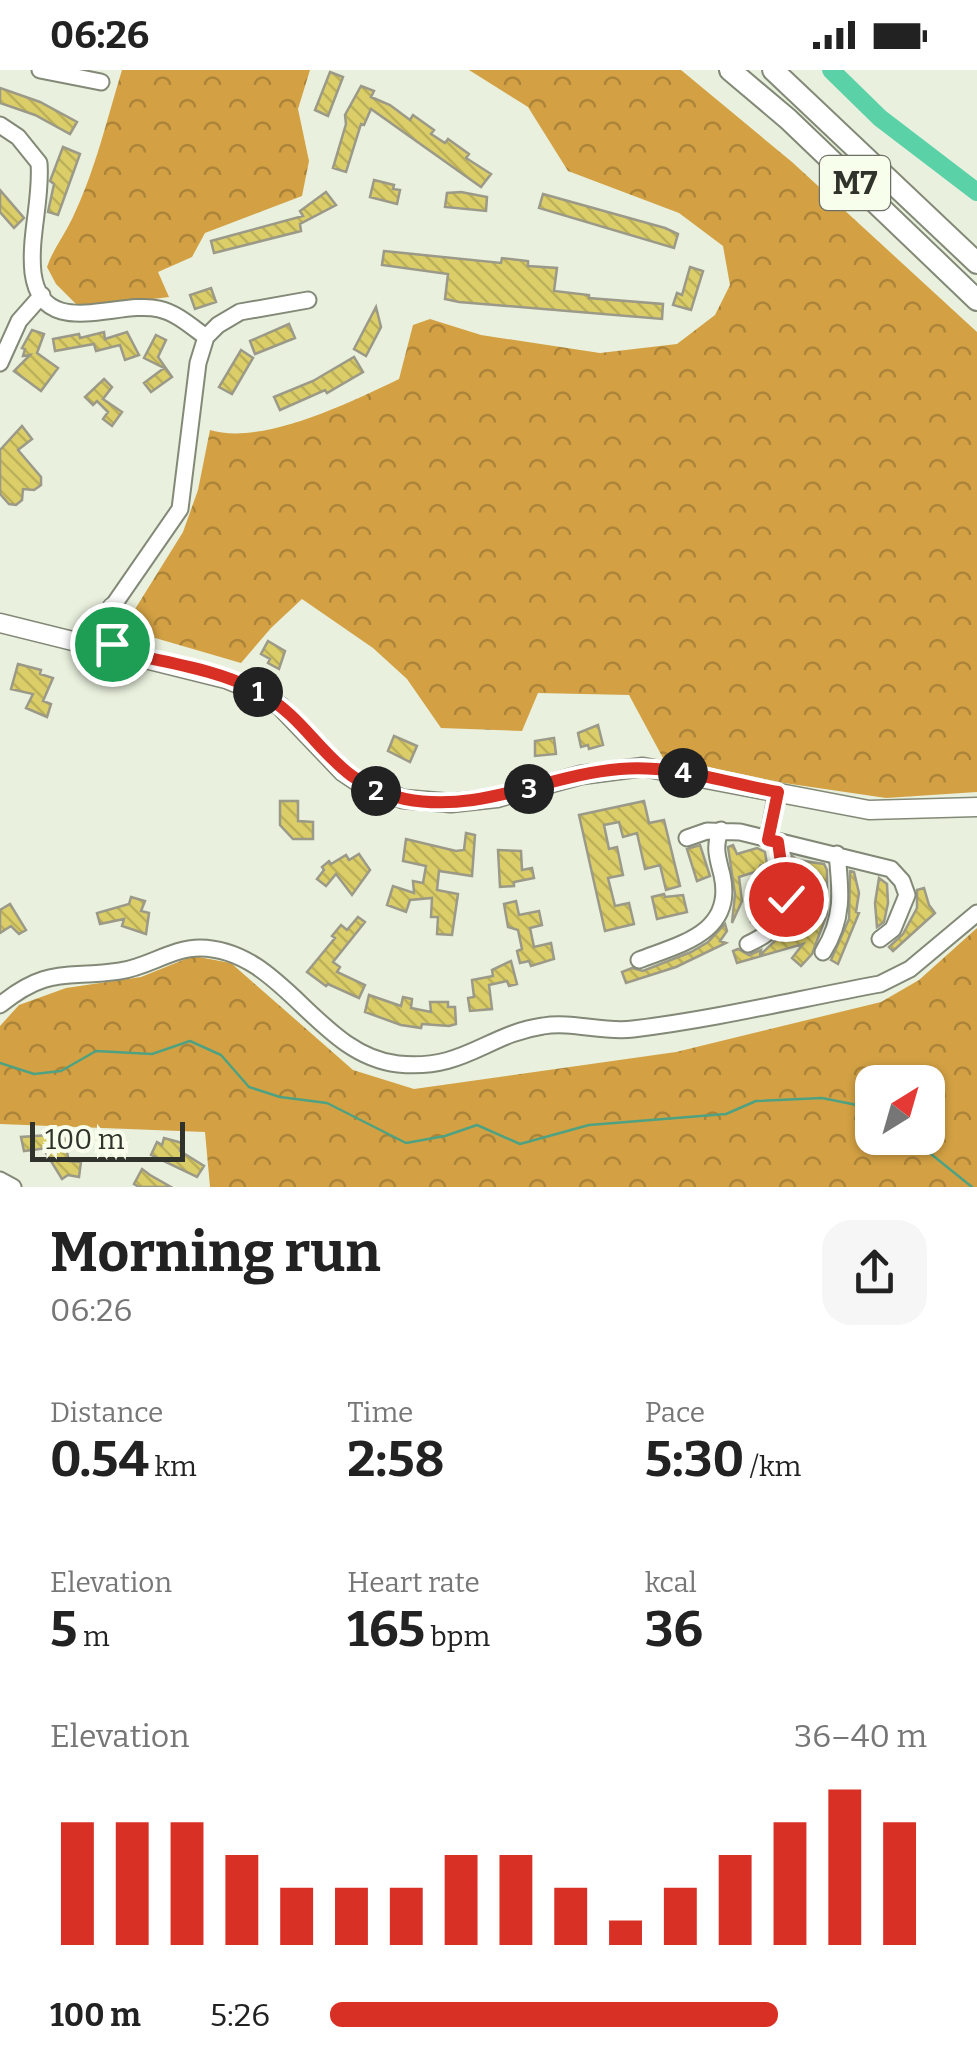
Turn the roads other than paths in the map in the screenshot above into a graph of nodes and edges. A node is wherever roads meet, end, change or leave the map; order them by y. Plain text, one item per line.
1 (40, 70) edge
2 (730, 70) edge
3 (773, 70) edge
4 (101, 82) dead end
5 (0, 124) edge
6 (977, 263) edge
7 (42, 295) junction
8 (308, 300) dead end
9 (977, 300) edge
10 (206, 337) junction
11 (0, 363) edge
12 (112, 608) junction
13 (0, 623) edge
14 (96, 646) junction
15 (116, 651) junction
16 (778, 792) junction
17 (977, 807) edge
18 (721, 830) junction
19 (687, 838) dead end
20 (773, 841) junction
21 (837, 854) junction
22 (977, 913) edge
23 (880, 939) dead end
24 (748, 944) dead end
25 (823, 952) dead end
26 (639, 960) dead end
27 (0, 1004) edge
28 (0, 1180) edge
29 (14, 1187) edge

1 - 4 street
2 - 9 highway, M7
3 - 6 highway, M7
5 - 7 street
7 - 10 street
7 - 11 street
8 - 10 street
10 - 12 street
12 - 14 street
12 - 15 main road
13 - 14 main road
14 - 15 main road
15 - 16 main road
16 - 17 main road
16 - 20 street
18 - 19 street
18 - 20 street
18 - 26 street
20 - 21 street
20 - 24 street
21 - 23 street
21 - 25 street
22 - 27 street
28 - 29 street

